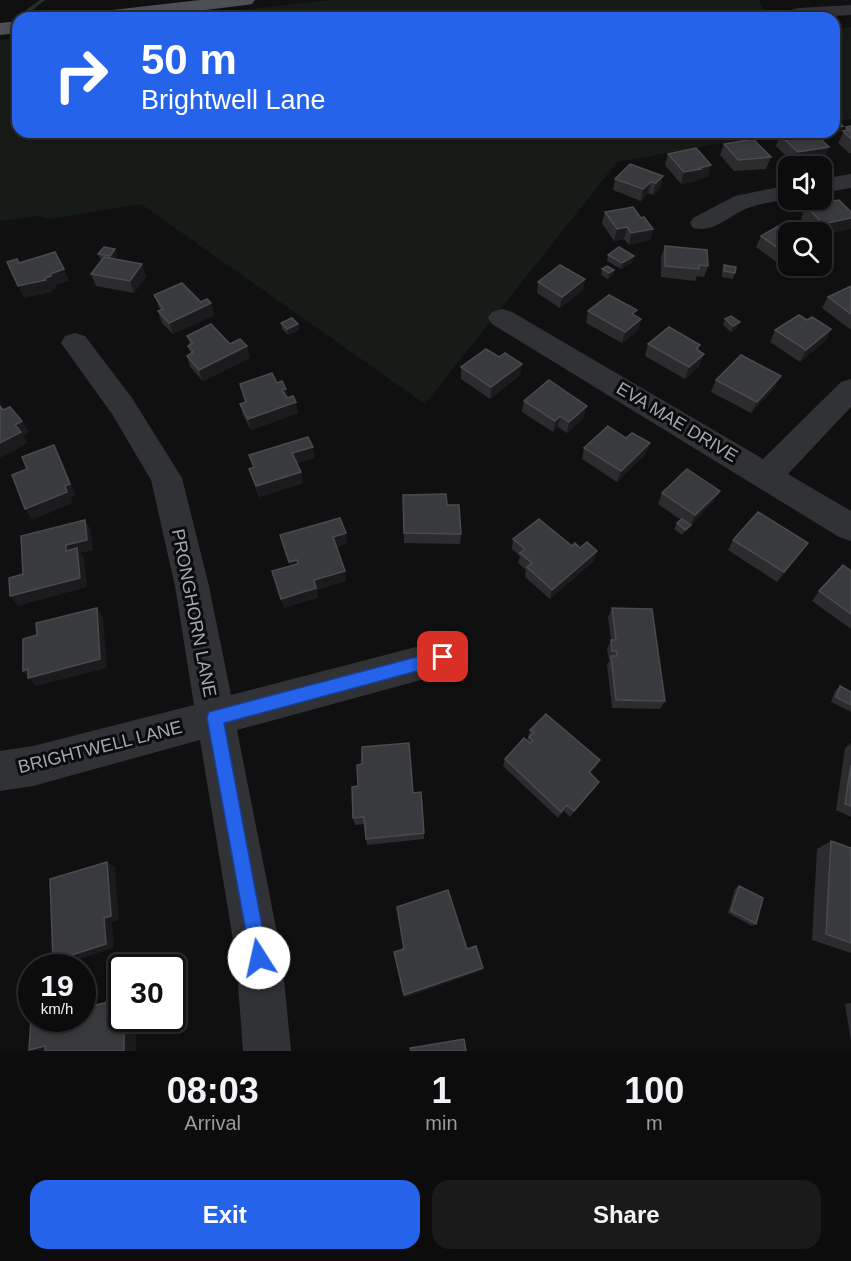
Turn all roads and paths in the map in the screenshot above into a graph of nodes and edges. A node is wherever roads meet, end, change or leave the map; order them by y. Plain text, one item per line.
1 (246, 0) edge
2 (851, 10) edge
3 (145, 12) edge
4 (825, 12) edge
5 (851, 181) edge
6 (832, 184) edge
7 (778, 194) edge
8 (702, 223) dead end
9 (502, 318) dead end
10 (75, 343) dead end
11 (851, 389) edge
12 (767, 475) junction
13 (851, 527) edge
14 (443, 657) dead end
15 (215, 718) junction
16 (0, 771) edge
17 (267, 1051) edge

1 - 3 main road
2 - 4 street
5 - 6 street
7 - 8 street
9 - 12 street, EVA MAE DRIVE
10 - 15 street, PRONGHORN LANE
11 - 12 street
12 - 13 street, EVA MAE DRIVE
14 - 15 street, BRIGHTWELL LANE
15 - 16 street, BRIGHTWELL LANE
15 - 17 street, PRONGHORN LANE

